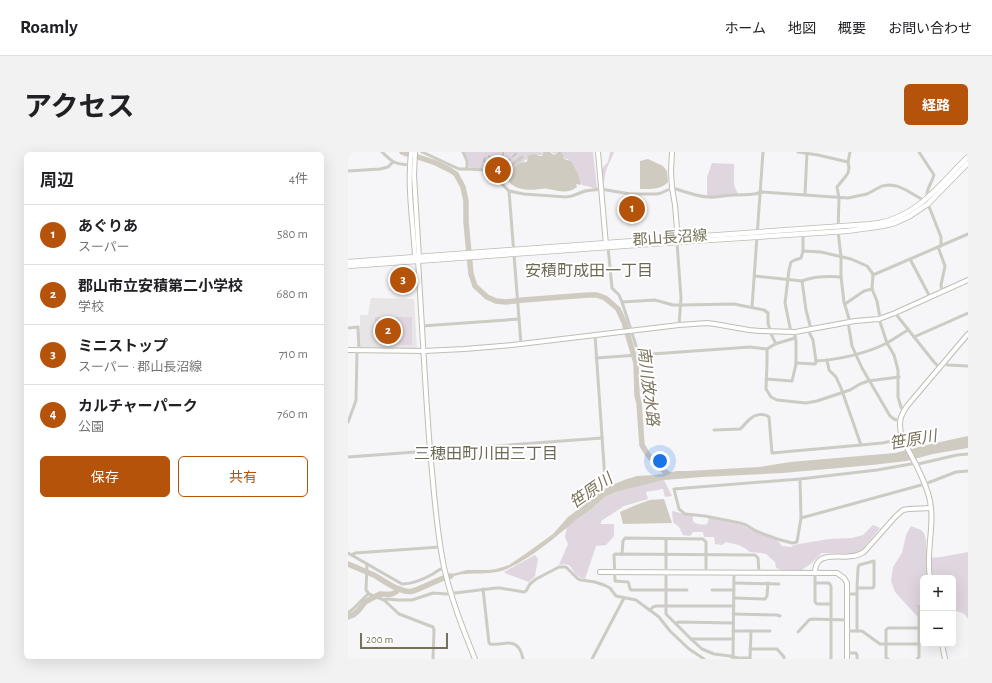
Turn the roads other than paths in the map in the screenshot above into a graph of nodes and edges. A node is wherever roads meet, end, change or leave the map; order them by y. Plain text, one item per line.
1 (382, 152) edge
2 (411, 152) edge
3 (415, 152) edge
4 (422, 152) edge
5 (463, 152) edge
6 (598, 152) edge
7 (672, 152) edge
8 (763, 152) edge
9 (798, 152) edge
10 (808, 152) edge
11 (850, 152) edge
12 (919, 152) edge
13 (968, 157) edge
14 (522, 158) dead end
15 (412, 159) junction
16 (393, 162) junction
17 (848, 162) junction
18 (968, 163) edge
19 (410, 165) junction
20 (467, 169) junction
21 (348, 171) edge
22 (502, 184) junction
23 (672, 188) junction
24 (601, 189) junction
25 (509, 191) junction
26 (760, 193) junction
27 (805, 195) junction
28 (839, 198) junction
29 (927, 201) junction
30 (838, 229) junction
31 (804, 231) junction
32 (757, 234) junction
33 (968, 234) edge
34 (677, 240) junction
35 (607, 245) junction
36 (939, 247) junction
37 (803, 251) junction
38 (514, 252) junction
39 (841, 257) junction
40 (417, 258) junction
41 (910, 259) junction
42 (348, 262) edge
43 (348, 266) edge
44 (873, 275) junction
45 (755, 276) junction
46 (840, 277) junction
47 (788, 280) junction
48 (968, 280) edge
49 (802, 281) junction
50 (872, 290) junction
51 (942, 291) junction
52 (930, 297) junction
53 (622, 302) junction
54 (845, 304) junction
55 (681, 306) junction
56 (752, 307) junction
57 (895, 313) junction
58 (968, 313) edge
59 (879, 318) junction
60 (519, 319) junction
61 (849, 322) junction
62 (679, 325) junction
63 (422, 326) junction
64 (348, 328) edge
65 (809, 329) junction
66 (908, 330) junction
67 (631, 331) junction
68 (770, 332) junction
69 (793, 332) junction
70 (968, 334) edge
71 (595, 335) junction
72 (795, 337) junction
73 (914, 337) junction
74 (887, 343) junction
75 (521, 344) junction
76 (776, 344) junction
77 (767, 349) junction
78 (348, 350) edge
79 (358, 351) junction
80 (424, 351) junction
81 (856, 354) junction
82 (639, 355) junction
83 (596, 358) junction
84 (827, 360) junction
85 (816, 361) junction
86 (796, 363) junction
87 (944, 363) junction
88 (968, 366) edge
89 (940, 368) junction
90 (899, 377) junction
91 (766, 379) junction
92 (869, 381) junction
93 (842, 393) junction
94 (904, 411) junction
95 (348, 420) edge
96 (900, 421) junction
97 (714, 430) dead end
98 (602, 438) junction
99 (904, 440) junction
100 (860, 445) junction
101 (430, 451) junction
102 (968, 454) edge
103 (348, 457) edge
104 (915, 463) junction
105 (968, 472) edge
106 (800, 479) junction
107 (605, 480) dead end
108 (925, 484) junction
109 (931, 508) junction
110 (801, 518) junction
111 (666, 539) junction
112 (440, 547) junction
113 (350, 554) edge
114 (622, 554) junction
115 (666, 555) junction
116 (706, 555) junction
117 (367, 564) junction
118 (444, 568) junction
119 (600, 572) dead end
120 (614, 572) junction
121 (666, 572) junction
122 (706, 572) junction
123 (734, 572) junction
124 (759, 572) junction
125 (815, 573) junction
126 (930, 575) edge
127 (734, 583) junction
128 (768, 583) junction
129 (815, 583) junction
130 (779, 584) dead end
131 (857, 588) junction
132 (483, 589) junction
133 (666, 590) junction
134 (687, 590) dead end
135 (712, 590) dead end
136 (734, 590) junction
137 (369, 594) junction
138 (451, 594) junction
139 (847, 594) junction
140 (857, 594) junction
141 (624, 598) junction
142 (734, 598) junction
143 (382, 600) junction
144 (831, 604) junction
145 (666, 606) junction
146 (734, 606) junction
147 (918, 606) dead end
148 (650, 610) junction
149 (348, 613) edge
150 (733, 614) junction
151 (780, 616) dead end
152 (831, 620) junction
153 (847, 620) junction
154 (733, 623) junction
155 (676, 624) junction
156 (919, 628) junction
157 (847, 630) junction
158 (733, 631) junction
159 (751, 631) junction
160 (770, 631) dead end
161 (857, 631) junction
162 (798, 632) dead end
163 (691, 639) junction
164 (733, 639) junction
165 (887, 644) junction
166 (919, 644) junction
167 (943, 647) edge
168 (750, 649) junction
169 (847, 653) junction
170 (733, 658) edge
171 (433, 659) edge
172 (475, 659) edge
173 (523, 659) edge
174 (592, 659) edge
175 (704, 659) edge
176 (750, 659) edge
177 (784, 659) edge
178 (831, 659) edge
179 (847, 659) edge
180 (857, 659) edge
181 (888, 659) edge
182 (917, 659) edge
183 (945, 659) edge

1 - 16 street
2 - 15 street
3 - 15 street
4 - 20 street
5 - 20 street
6 - 24 street
7 - 23 street
8 - 26 street
9 - 10 street
10 - 17 street
10 - 27 street
11 - 17 street
12 - 29 street
13 - 29 main road, 郡山長沼線
14 - 22 street
15 - 19 street
15 - 40 street
16 - 19 street
16 - 21 street
17 - 28 street
18 - 29 main road, 郡山長沼線
19 - 40 street
20 - 22 street
22 - 25 street
23 - 24 street
23 - 26 street
23 - 34 street
24 - 25 street
24 - 35 street
25 - 38 street
26 - 27 street
26 - 32 street
27 - 28 street
28 - 29 street
28 - 30 street
29 - 30 main road, 郡山長沼線
29 - 36 street
30 - 31 main road, 郡山長沼線
30 - 39 street
31 - 32 main road, 郡山長沼線
31 - 37 street
32 - 34 main road, 郡山長沼線
32 - 45 street
33 - 36 street
34 - 35 main road, 郡山長沼線
34 - 55 street
35 - 38 main road, 郡山長沼線
35 - 53 street
36 - 41 street
36 - 51 street
37 - 39 street
37 - 47 street
38 - 40 main road, 郡山長沼線
38 - 60 street
39 - 44 street
39 - 46 street
40 - 42 main road, 郡山長沼線
40 - 43 main road, 郡山長沼線
40 - 63 street
41 - 44 street
41 - 52 street
44 - 50 street
45 - 47 street
45 - 56 street
46 - 49 street
46 - 54 street
47 - 49 street
47 - 69 street
48 - 51 street
49 - 65 street
50 - 54 street
50 - 59 street
51 - 52 street
52 - 57 street
53 - 55 street
53 - 67 street
54 - 61 street
55 - 56 street
55 - 62 street
56 - 68 street
57 - 59 street
57 - 66 street
58 - 73 street
59 - 61 street
59 - 74 street
60 - 63 street
60 - 75 street
61 - 65 street
61 - 81 street
62 - 67 street
62 - 68 street
63 - 80 street
64 - 79 street
65 - 69 street
65 - 85 street
66 - 73 street
66 - 74 street
67 - 71 street
67 - 82 street
68 - 69 street
68 - 76 street
69 - 72 street
70 - 87 street
71 - 75 street
71 - 83 street
72 - 76 street
72 - 86 street
73 - 89 street
74 - 81 street
74 - 90 street
75 - 80 street
76 - 77 street
77 - 82 street
77 - 91 street
78 - 79 street
79 - 80 street
79 - 95 street
80 - 101 street
81 - 84 street
81 - 92 street
82 - 83 street
83 - 98 street
84 - 85 street
84 - 93 street
85 - 86 street
86 - 91 street
87 - 88 street
87 - 89 street
89 - 94 street
90 - 92 street
90 - 94 street
91 - 93 street
92 - 93 street
92 - 96 street
93 - 100 street
94 - 96 street
96 - 99 street
97 - 100 street
98 - 101 street
98 - 107 street
99 - 100 street
99 - 104 street
101 - 103 street
101 - 112 street
102 - 104 street
104 - 106 street
104 - 108 street
105 - 108 street
106 - 110 street
106 - 110 street
108 - 109 street
108 - 110 street
109 - 125 street
109 - 126 street
111 - 114 street
111 - 115 street
111 - 116 street
112 - 113 street
112 - 118 street
113 - 117 street
114 - 115 street
114 - 120 street
115 - 116 street
115 - 121 street
116 - 122 street
116 - 124 street
117 - 118 street
117 - 137 street
118 - 138 street
119 - 120 street
120 - 121 street
120 - 133 street
121 - 122 street
121 - 133 street
122 - 123 street
123 - 124 street
123 - 127 street
124 - 125 street
125 - 129 street
125 - 139 street
127 - 128 street
127 - 136 street
128 - 130 street
128 - 142 street
129 - 144 street
129 - 144 street
131 - 131 street
131 - 140 street
132 - 138 street
132 - 141 street
132 - 173 street
133 - 134 street
133 - 145 street
135 - 136 street
136 - 142 street
137 - 143 street
137 - 149 street
138 - 143 street
138 - 172 street
139 - 140 street
139 - 153 street
140 - 161 street
141 - 148 street
141 - 174 street
142 - 146 street
143 - 171 street
144 - 152 street
145 - 146 street
145 - 148 street
145 - 155 street
146 - 150 street
147 - 156 street
148 - 175 street
150 - 151 street
150 - 154 street
152 - 153 street
152 - 162 street
152 - 178 street
153 - 157 street
154 - 155 street
154 - 158 street
155 - 163 street
156 - 165 street
156 - 166 street
157 - 161 street
157 - 169 street
158 - 159 street
158 - 164 street
159 - 160 street
159 - 168 street
161 - 165 street
163 - 164 street
163 - 170 street
164 - 170 street
165 - 166 street
165 - 181 street
166 - 182 street
167 - 183 street
168 - 176 street
168 - 177 street
169 - 179 street
169 - 180 street
170 - 176 street

